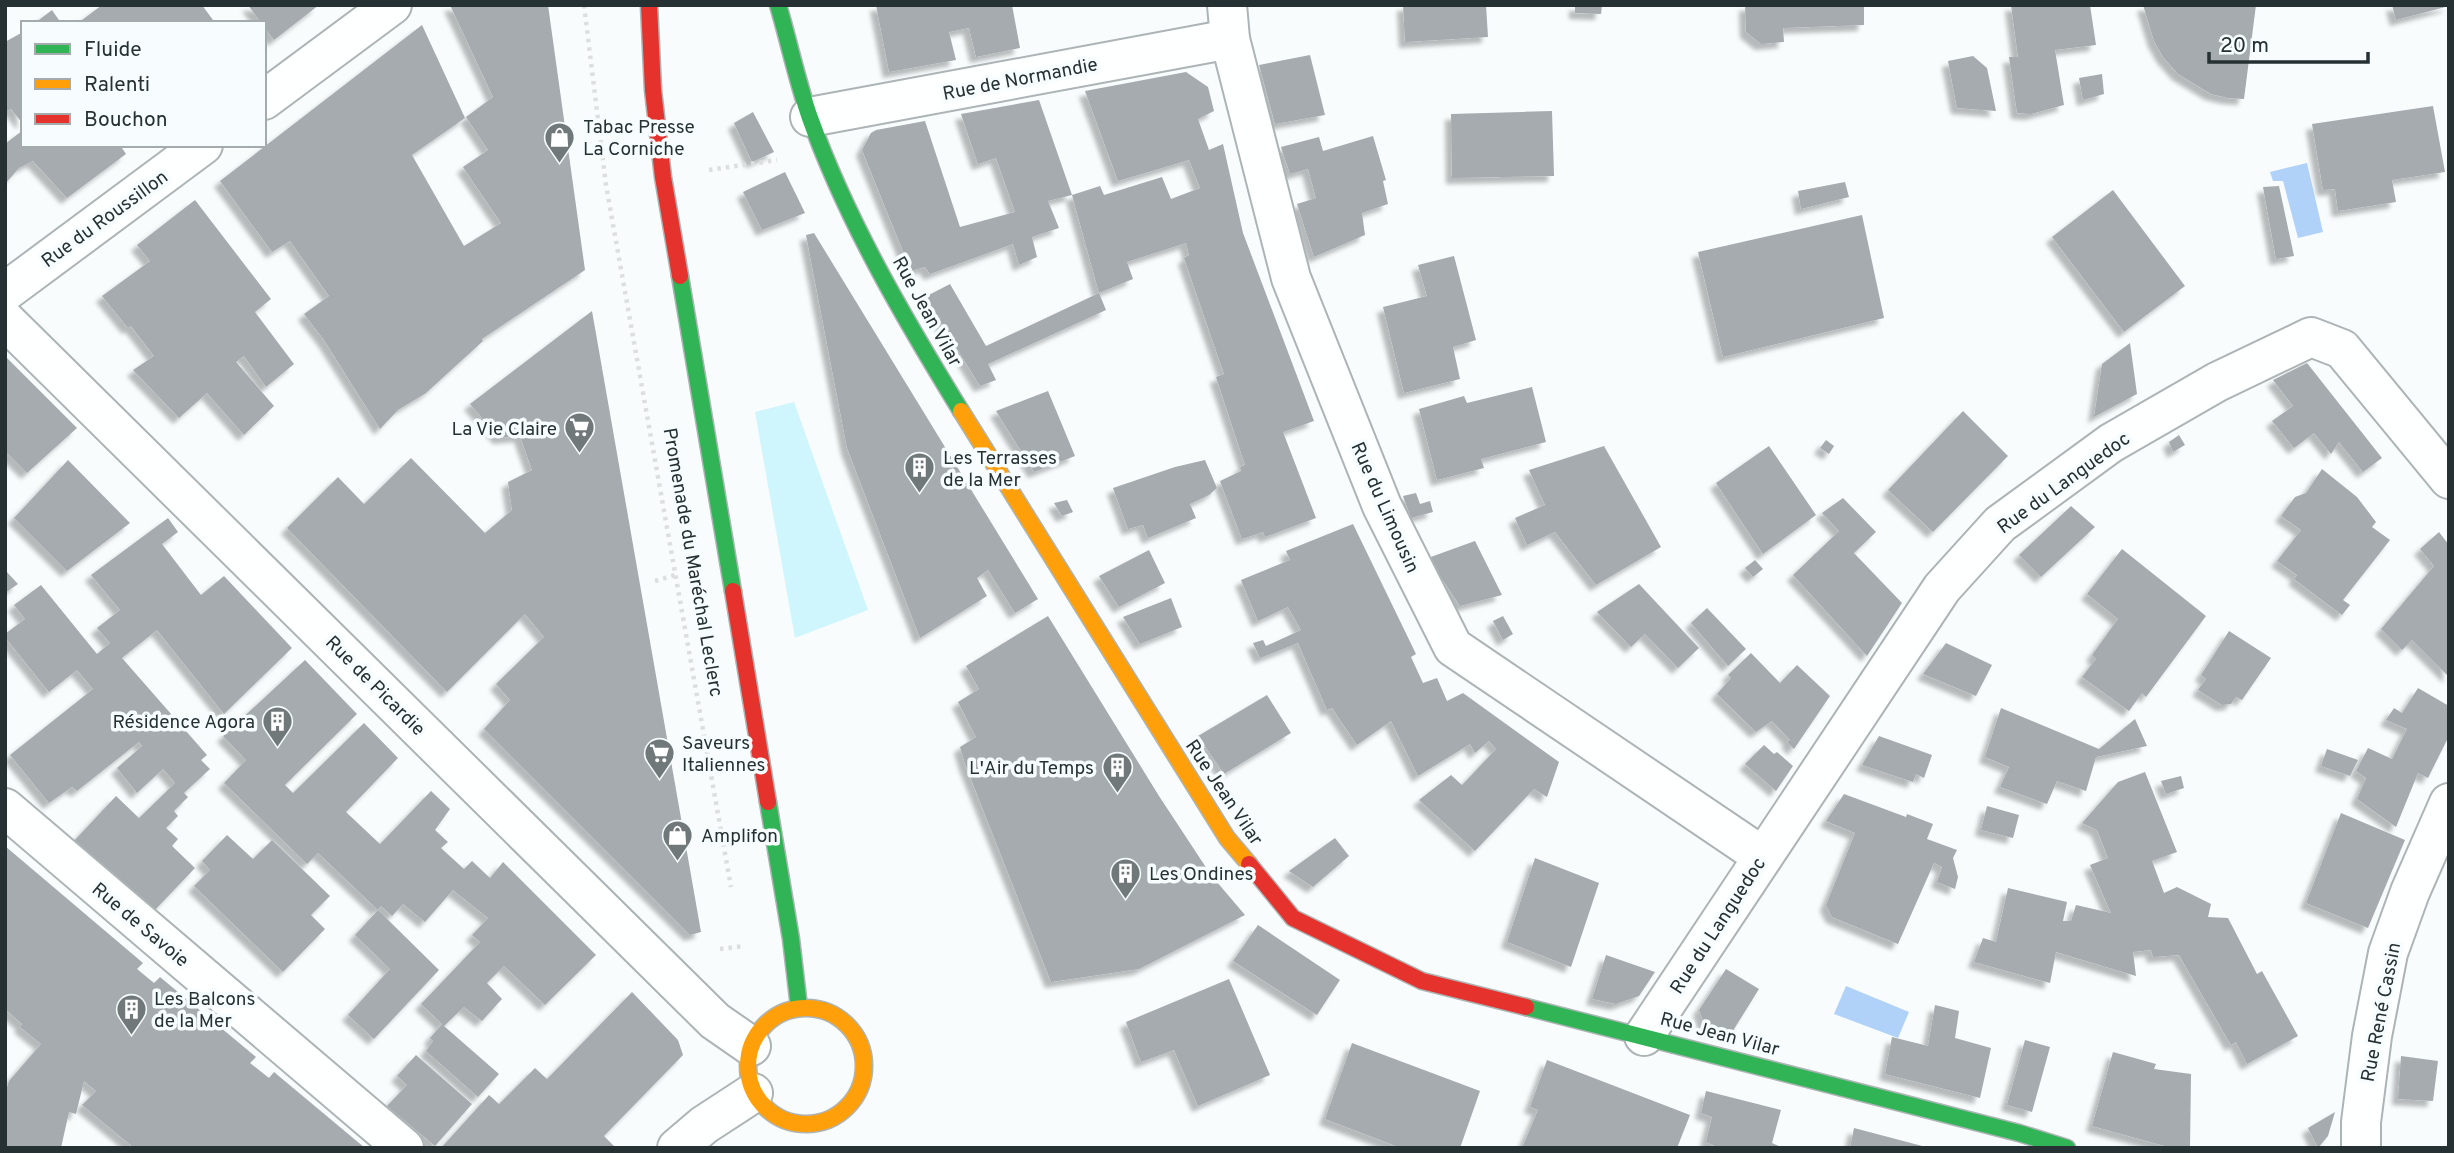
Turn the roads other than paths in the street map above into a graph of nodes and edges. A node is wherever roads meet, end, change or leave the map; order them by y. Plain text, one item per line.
1 (392, 5) edge
2 (632, 5) edge
3 (649, 5) edge
4 (778, 5) edge
5 (1229, 22) edge
6 (653, 90) junction
7 (266, 99) edge
8 (810, 117) junction
9 (200, 147) edge
10 (5, 292) edge
11 (5, 320) edge
12 (2449, 479) edge
13 (2449, 803) edge
14 (5, 808) edge
15 (1762, 856) junction
16 (799, 1007) junction
17 (1644, 1035) junction
18 (751, 1046) junction
19 (753, 1093) junction
20 (827, 1121) junction
21 (837, 1136) dead end
22 (404, 1148) edge
23 (677, 1148) edge
24 (2067, 1148) edge
25 (2361, 1148) edge

1 - 7 street
2 - 6 street
3 - 6 street
4 - 8 street, Rue Jean Vilar
5 - 8 street, Rue de Normandie
5 - 15 street, Rue du Limousin
6 - 16 street, Promenade du Maréchal Leclerc
8 - 17 street, Rue Jean Vilar
9 - 10 street, Rue du Roussillon
11 - 18 street, Rue de Picardie
12 - 15 street, Rue du Languedoc
13 - 25 street, Rue René Cassin
14 - 22 street, Rue de Savoie
15 - 17 street, Rue du Languedoc
16 - 18 street
16 - 20 street
17 - 24 street, Rue Jean Vilar
18 - 19 street
19 - 20 street
19 - 23 street
20 - 21 street

